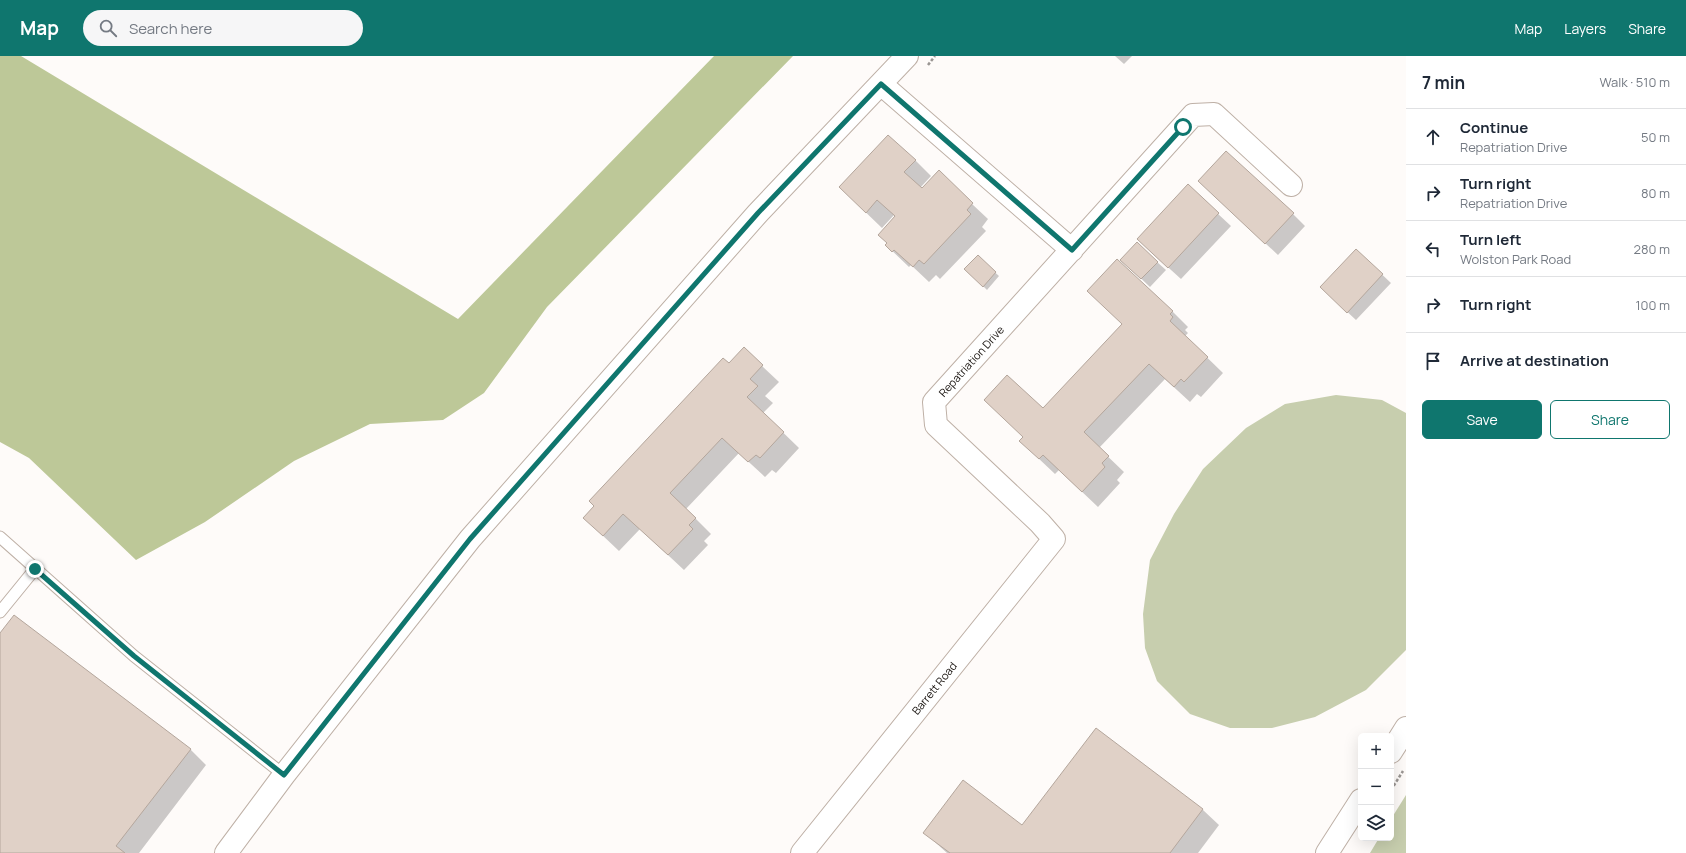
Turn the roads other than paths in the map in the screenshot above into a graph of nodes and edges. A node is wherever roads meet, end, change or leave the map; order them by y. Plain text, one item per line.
1 (907, 56) edge
2 (881, 84) junction
3 (1291, 185) dead end
4 (1072, 250) junction
5 (1040, 523) joint
6 (1, 539) edge
7 (35, 569) junction
8 (0, 612) edge
9 (1406, 728) edge
10 (1394, 747) edge
11 (284, 775) junction
12 (1358, 805) edge
13 (226, 853) edge
14 (802, 853) edge
15 (1327, 853) edge

1 - 2 street
2 - 4 street
2 - 11 street
3 - 4 street, Repatriation Drive
4 - 5 street, Repatriation Drive
5 - 14 street, Barrett Road
6 - 7 lane
7 - 8 lane
7 - 11 lane
9 - 10 street
11 - 13 street
12 - 15 street

